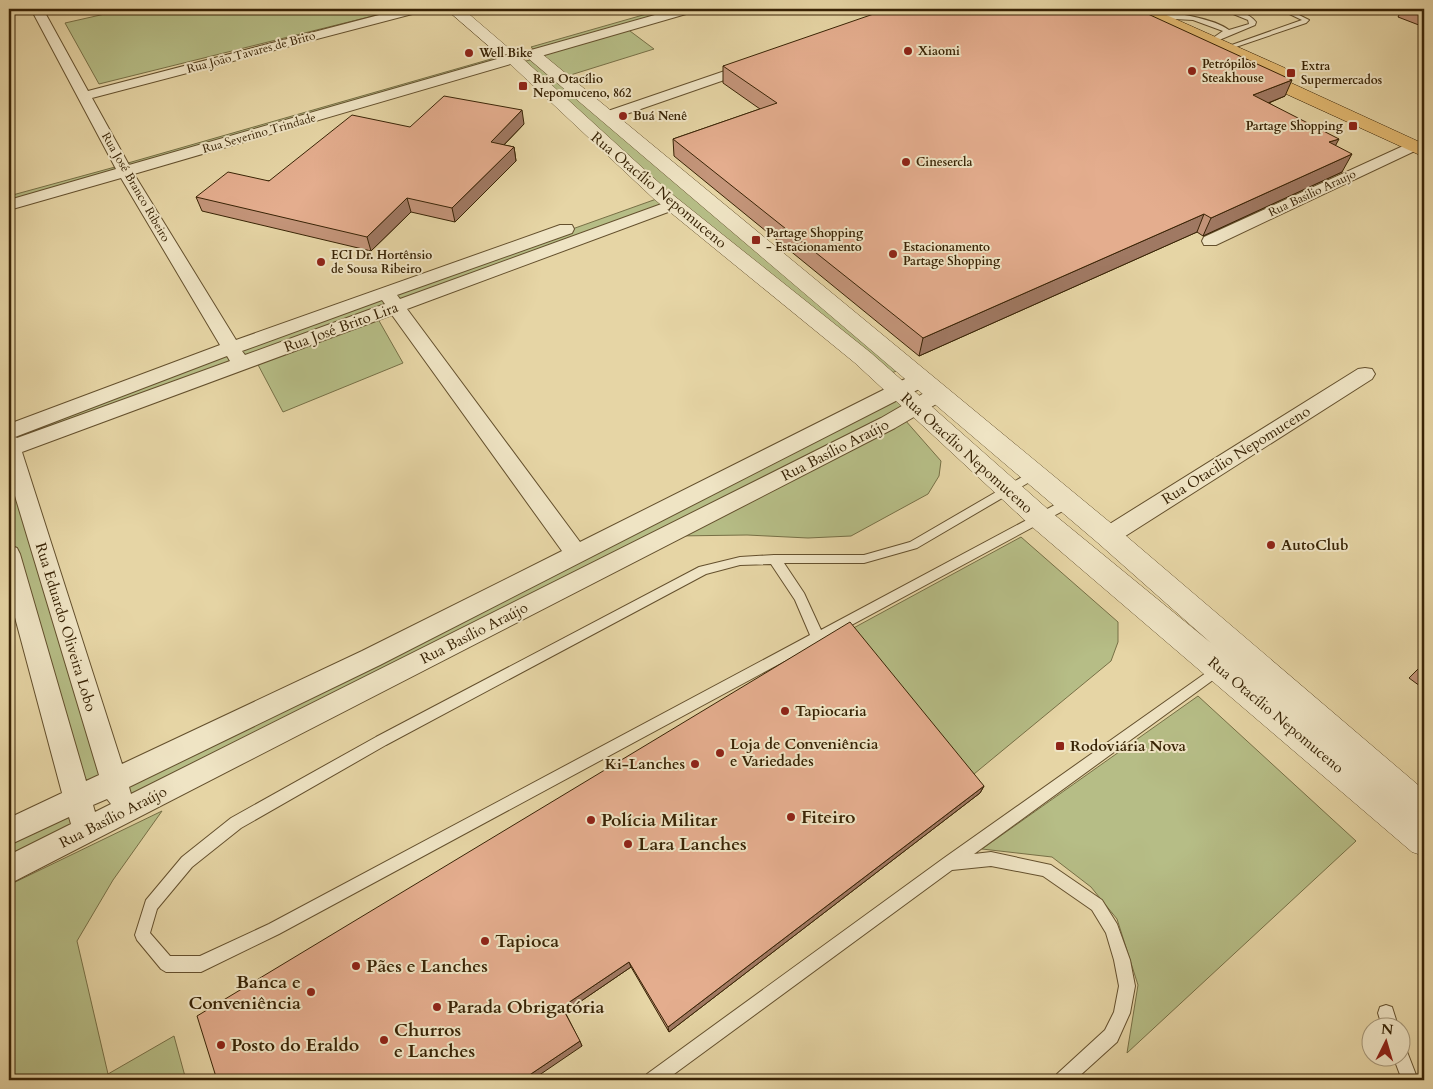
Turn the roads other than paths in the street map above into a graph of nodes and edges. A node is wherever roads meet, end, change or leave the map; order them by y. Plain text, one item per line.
1 (37, 9) edge
2 (416, 9) edge
3 (454, 9) edge
4 (662, 9) edge
5 (689, 9) edge
6 (1141, 9) edge
7 (1224, 9) edge
8 (1282, 9) edge
9 (1194, 12) dead end
10 (1124, 13) edge
11 (1158, 16) junction
12 (1185, 16) junction
13 (1228, 41) junction
14 (519, 55) junction
15 (764, 62) edge
16 (85, 96) junction
17 (607, 116) junction
18 (1421, 145) edge
19 (122, 167) junction
20 (9, 194) edge
21 (667, 200) junction
22 (9, 205) edge
23 (1210, 241) dead end
24 (391, 300) junction
25 (235, 355) junction
26 (1365, 374) dead end
27 (930, 387) junction
28 (907, 400) junction
29 (9, 443) edge
30 (1034, 474) junction
31 (1008, 490) junction
32 (1068, 503) junction
33 (1041, 519) junction
34 (1108, 536) junction
35 (9, 554) edge
36 (577, 555) junction
37 (774, 559) junction
38 (817, 638) junction
39 (1230, 659) junction
40 (114, 780) junction
41 (78, 798) junction
42 (123, 812) junction
43 (1421, 824) edge
44 (86, 830) junction
45 (9, 832) edge
46 (949, 863) junction
47 (9, 870) edge
48 (1404, 1066) edge
49 (653, 1080) edge
50 (1063, 1080) edge
51 (1410, 1080) edge

1 - 16 street, Rua José Branco Ribeiro
2 - 16 street, Rua João Tavares de Brito
3 - 14 street, Rua Otacílio Nepomuceno
4 - 14 street, Rua Severino Trindade
5 - 14 street, Rua Severino Trindade
6 - 11 main road
7 - 13 lane
8 - 13 lane
9 - 12 lane
10 - 18 main road
11 - 12 lane
11 - 13 main road
12 - 13 lane
13 - 18 main road
14 - 17 street, Rua Otacílio Nepomuceno
14 - 19 street, Rua Severino Trindade
14 - 21 street, Rua Otacílio Nepomuceno
15 - 17 street
16 - 19 street, Rua José Branco Ribeiro
17 - 27 street, Rua Otacílio Nepomuceno
18 - 23 street, Rua Basilio Araujo
19 - 20 street, Rua Severino Trindade
19 - 22 street, Rua Severino Trindade
19 - 25 street, Rua José Branco Ribeiro
21 - 24 street, Rua José Brito Lira
21 - 28 street, Rua Otacílio Nepomuceno
24 - 25 street, Rua José Brito Lira
24 - 36 street
25 - 29 street, Rua José Brito Lira
26 - 34 street, Rua Otacilio Nepomuceno
27 - 28 street, Rua Basílio Araújo
27 - 30 street, Rua Otacílio Nepomuceno
28 - 31 street, Rua Otacílio Nepomuceno
28 - 36 street, Rua Basílio Araújo
28 - 42 street, Rua Basílio Araújo
29 - 40 street, Rua Eduardo Oliveira Lobo
30 - 31 lane
30 - 32 street, Rua Otacílio Nepomuceno
31 - 33 street, Rua Otacílio Nepomuceno
31 - 37 lane
32 - 33 lane
32 - 34 street, Rua Otacílio Nepomuceno
33 - 38 lane
33 - 39 street, Rua Otacílio Nepomuceno
34 - 39 street, Rua Otacílio Nepomuceno
35 - 41 street
36 - 40 street, Rua Basílio Araújo
37 - 38 lane
37 - 38 lane
39 - 43 street, Rua Otacílio Nepomuceno
39 - 46 lane
40 - 41 street, Rua Basílio Araújo
40 - 42 street, Rua Eduardo Oliveira Lobo
41 - 44 street
41 - 45 street, Rua Basílio Araújo
42 - 44 street, Rua Basílio Araújo
44 - 47 street, Rua Basílio Araújo
46 - 49 lane
46 - 50 lane
48 - 51 lane

